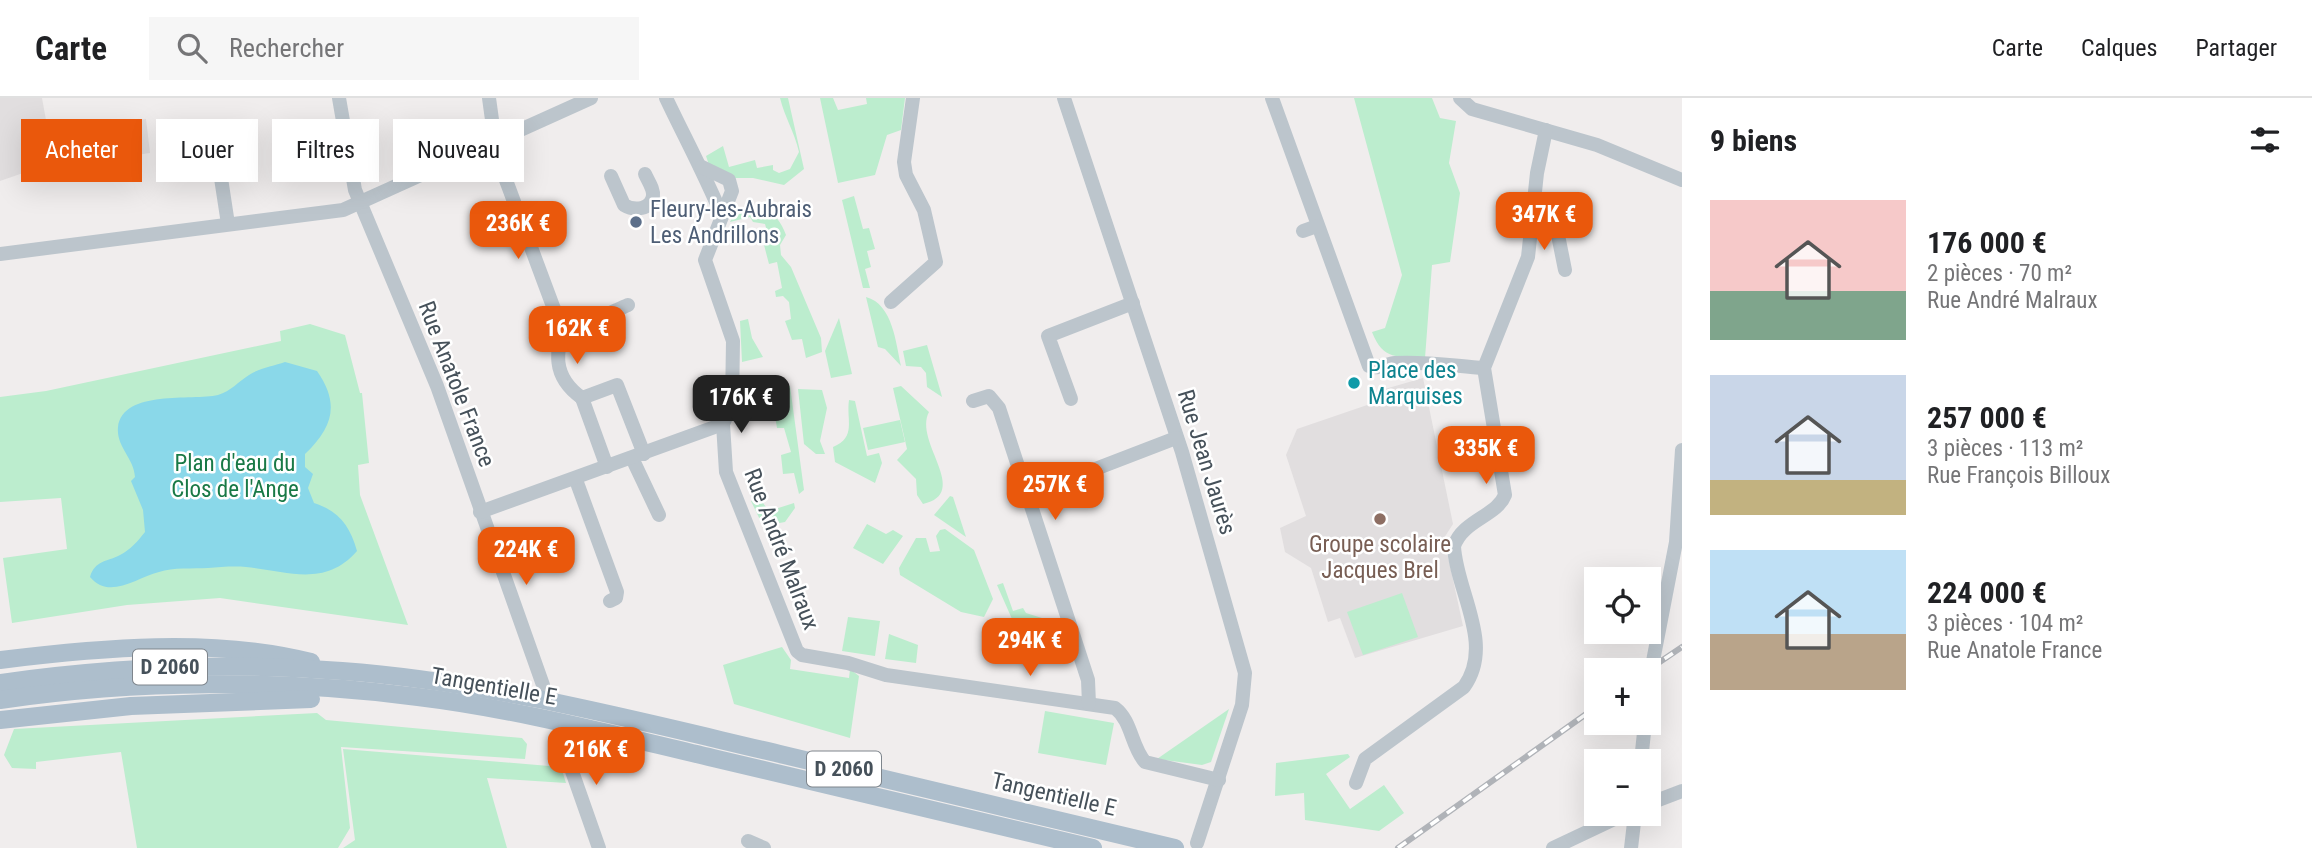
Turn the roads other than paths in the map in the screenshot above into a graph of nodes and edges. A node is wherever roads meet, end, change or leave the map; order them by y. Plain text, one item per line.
1 (339, 98) edge
2 (489, 98) edge
3 (591, 98) edge
4 (666, 98) edge
5 (913, 98) edge
6 (1064, 98) edge
7 (1272, 98) edge
8 (1460, 98) edge
9 (492, 119) edge
10 (524, 129) edge
11 (1546, 130) junction
12 (645, 174) dead end
13 (611, 176) dead end
14 (1682, 180) edge
15 (222, 182) edge
16 (409, 182) edge
17 (509, 182) edge
18 (360, 204) junction
19 (228, 224) junction
20 (1532, 225) junction
21 (1317, 226) junction
22 (1303, 231) dead end
23 (0, 254) edge
24 (1565, 270) dead end
25 (891, 302) dead end
26 (1133, 303) junction
27 (628, 305) dead end
28 (565, 320) junction
29 (1485, 368) junction
30 (582, 398) junction
31 (1071, 399) dead end
32 (973, 401) dead end
33 (723, 424) junction
34 (1176, 438) junction
35 (1682, 450) edge
36 (638, 456) junction
37 (607, 467) junction
38 (1085, 473) dead end
39 (576, 480) junction
40 (480, 512) junction
41 (659, 515) dead end
42 (610, 601) dead end
43 (1654, 658) edge
44 (0, 660) edge
45 (341, 670) junction
46 (0, 683) edge
47 (543, 685) dead end
48 (0, 700) edge
49 (1089, 704) junction
50 (528, 715) junction
51 (0, 720) edge
52 (560, 737) dead end
53 (1219, 780) junction
54 (1356, 783) dead end
55 (1682, 791) edge
56 (1661, 799) edge
57 (1600, 826) edge
58 (1634, 826) edge
59 (748, 841) dead end
60 (1198, 843) dead end
61 (599, 848) edge
62 (764, 848) edge
63 (1093, 848) edge
64 (1175, 848) edge
65 (1553, 848) edge
66 (1631, 848) edge

1 - 18 street, Rue Anatole France
2 - 9 street
3 - 10 street
4 - 33 street, Rue André Malraux
5 - 25 street
6 - 26 street, Rue Jean Jaurès
7 - 21 street
8 - 11 street
11 - 14 street
11 - 20 street
12 - 13 street
15 - 19 street
16 - 18 street
17 - 28 street
18 - 19 street
18 - 40 street, Rue Anatole France
19 - 23 street
20 - 24 street
20 - 29 street
21 - 22 street
21 - 29 street
26 - 31 street
26 - 34 street, Rue Jean Jaurès
27 - 28 street
28 - 30 street
29 - 54 street
30 - 36 street
30 - 37 street
32 - 49 street
33 - 36 street
33 - 49 street, Rue André Malraux
34 - 38 street
34 - 53 street, Rue Jean Jaurès
35 - 43 street
36 - 37 street
36 - 41 street
37 - 39 street
39 - 40 street
39 - 42 street
40 - 47 street, Rue Anatole France
44 - 45 main road
45 - 46 main road, D 2060
45 - 64 main road, Tangentielle E / D 2060
48 - 50 main road, Tangentielle E / D 2060
49 - 53 street
50 - 51 main road
50 - 63 main road, Tangentielle E / D 2060
52 - 61 street
53 - 60 street, Rue Jean Jaurès
55 - 56 street
57 - 65 street
58 - 66 street
59 - 62 street

